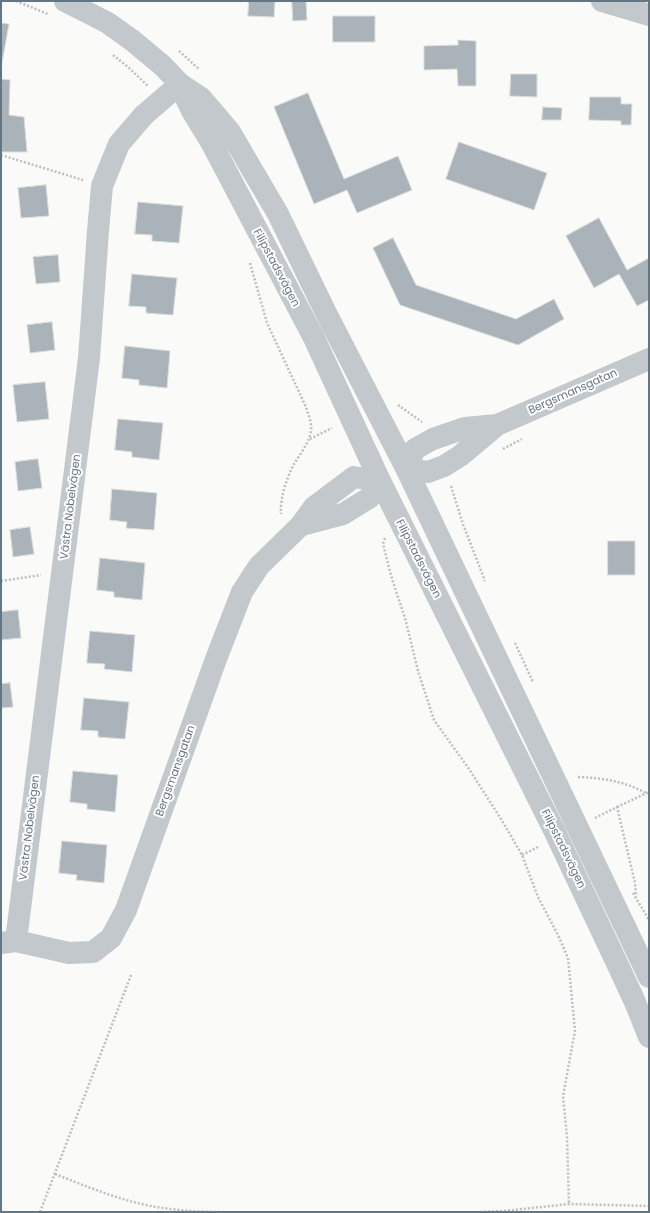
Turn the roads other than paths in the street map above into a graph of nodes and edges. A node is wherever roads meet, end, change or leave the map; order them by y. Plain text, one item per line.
1 (602, 1) edge
2 (57, 8) edge
3 (649, 15) edge
4 (180, 84) junction
5 (649, 359) edge
6 (497, 425) junction
7 (406, 468) junction
8 (380, 481) junction
9 (9, 942) edge
10 (649, 977) edge
11 (649, 1037) edge

1 - 3 street
2 - 4 street, Filipstadsvägen
4 - 7 street, Filipstadsvägen
4 - 8 street, Filipstadsvägen
4 - 9 street, Västra Nobelvägen
5 - 6 street, Bergsmansgatan
6 - 7 street, Bergsmansgatan
6 - 7 street, Bergsmansgatan
7 - 8 street
7 - 10 street, Filipstadsvägen
8 - 9 street, Bergsmansgatan
8 - 11 street, Filipstadsvägen

